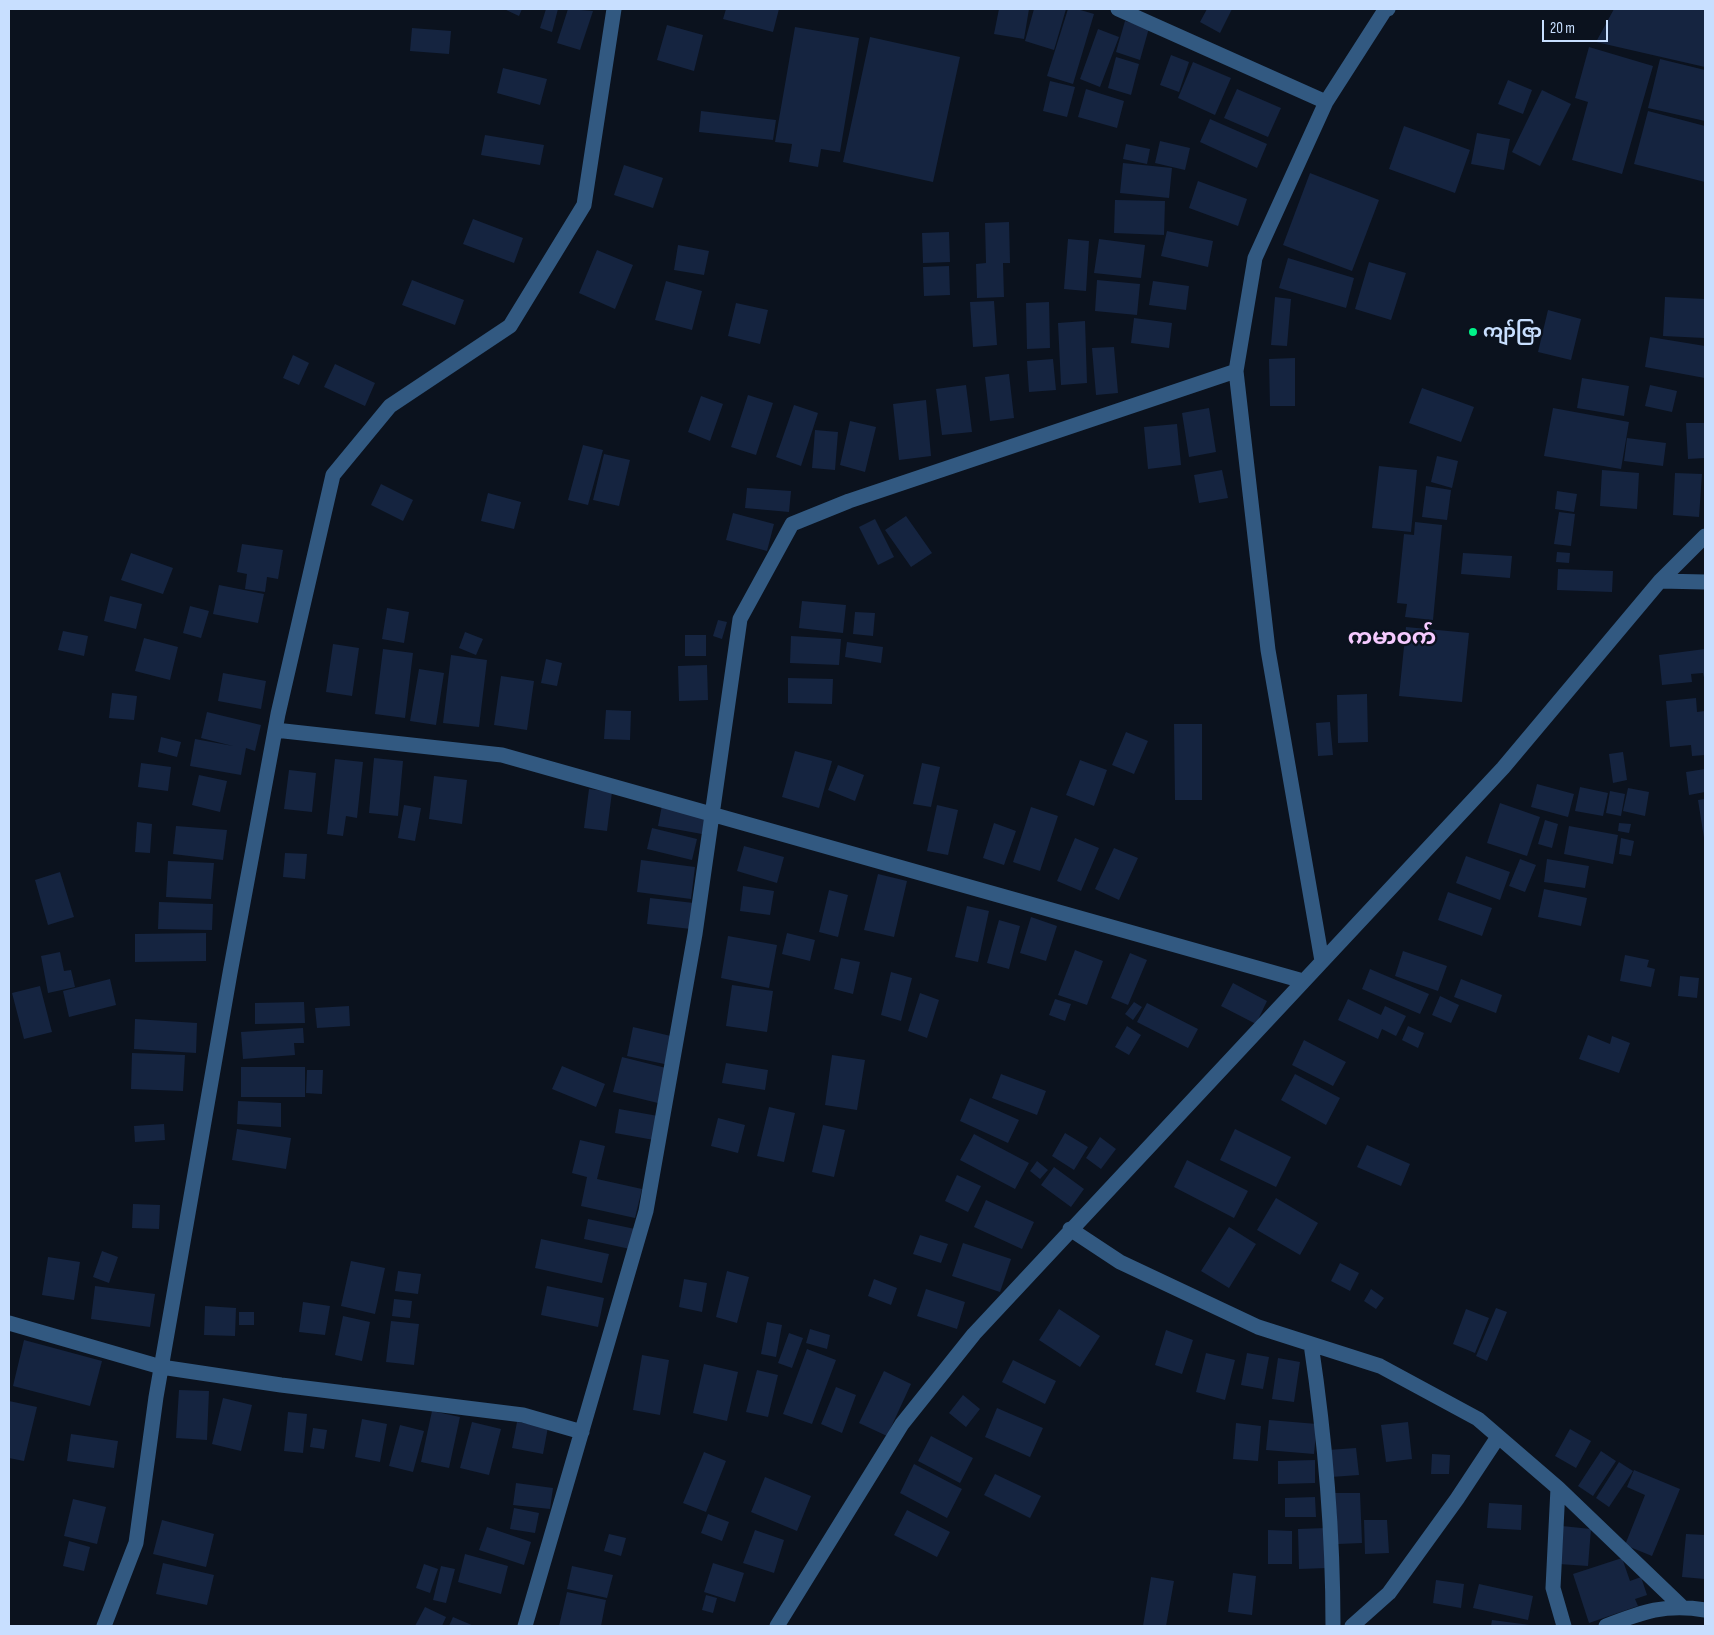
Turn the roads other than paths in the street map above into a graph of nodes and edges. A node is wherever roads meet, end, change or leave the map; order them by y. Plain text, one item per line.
1 (614, 9) edge
2 (1118, 9) edge
3 (1388, 9) edge
4 (1326, 102) junction
5 (1236, 372) junction
6 (1705, 536) edge
7 (1660, 581) junction
8 (1705, 582) edge
9 (275, 730) junction
10 (713, 815) junction
11 (1322, 961) junction
12 (1303, 981) junction
13 (1070, 1229) junction
14 (9, 1323) edge
15 (1311, 1344) junction
16 (160, 1367) junction
17 (582, 1432) junction
18 (1498, 1437) junction
19 (1558, 1488) junction
20 (1681, 1606) junction
21 (1705, 1610) edge
22 (104, 1626) edge
23 (526, 1626) edge
24 (777, 1626) edge
25 (1333, 1626) edge
26 (1352, 1626) edge
27 (1564, 1626) edge
28 (1606, 1626) edge

1 - 9 street
2 - 4 street
3 - 4 street
4 - 5 street
5 - 10 street
5 - 11 street
6 - 7 street
7 - 8 street
7 - 11 street
9 - 10 street
9 - 16 street
10 - 12 street
10 - 17 street
11 - 12 street
12 - 13 street
13 - 15 street
13 - 24 street
14 - 16 street
15 - 18 street
15 - 25 street
16 - 17 street
16 - 22 street
17 - 23 street
18 - 19 street
18 - 26 street
19 - 20 street
19 - 27 street
20 - 21 street
20 - 28 street

